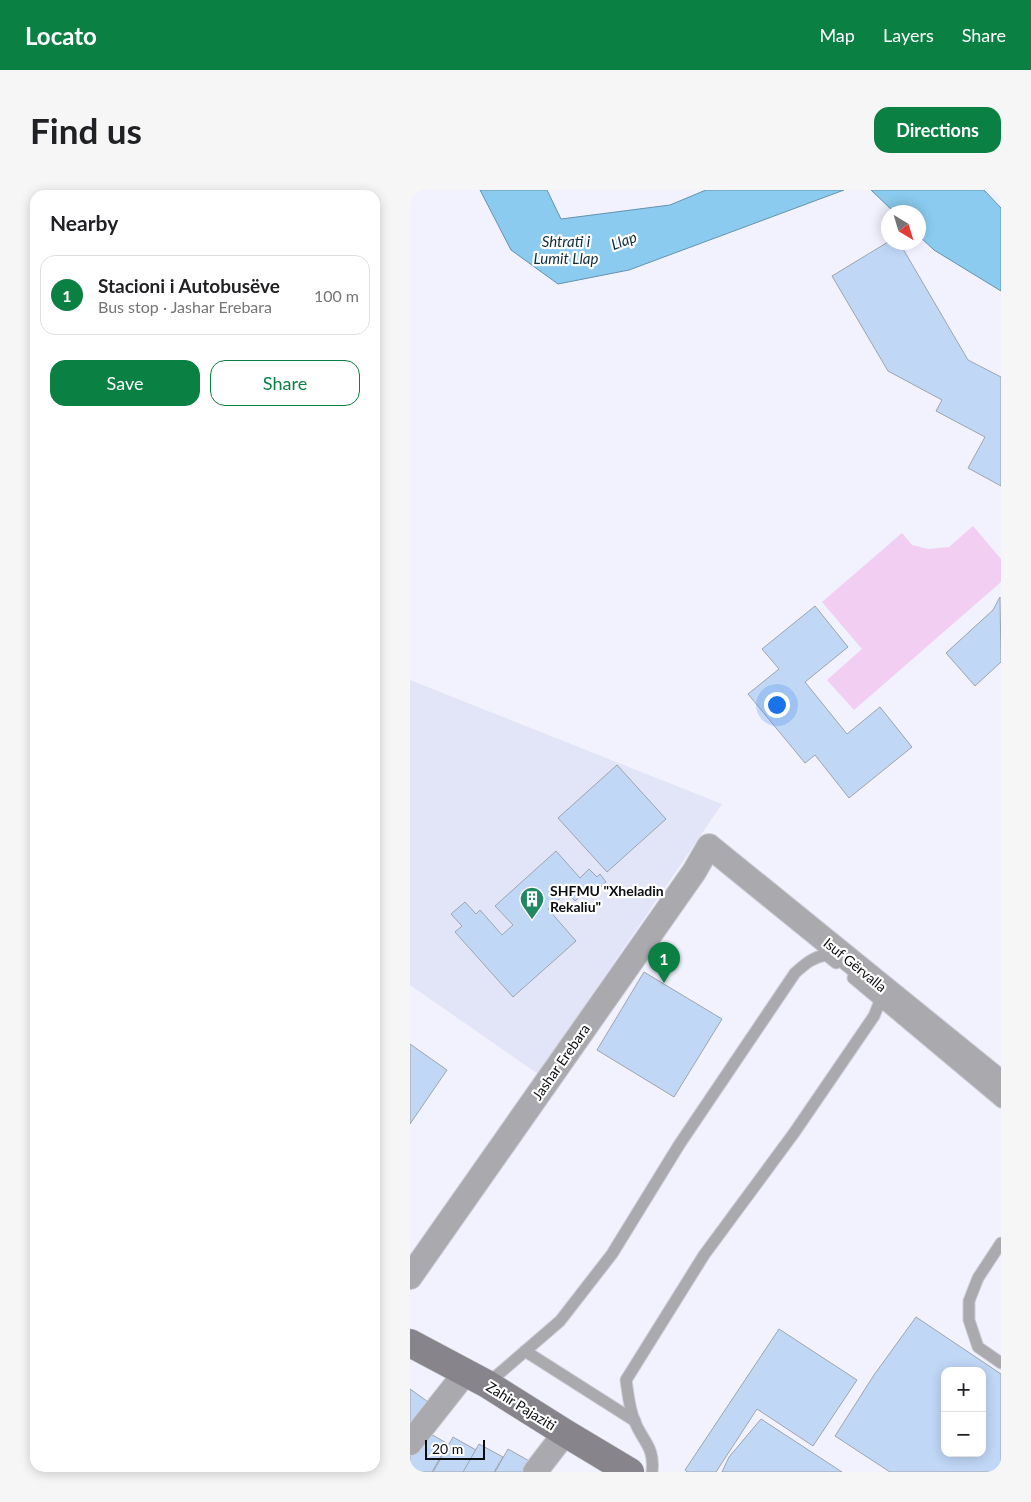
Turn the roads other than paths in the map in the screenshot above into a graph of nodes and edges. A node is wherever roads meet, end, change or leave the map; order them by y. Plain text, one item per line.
1 (709, 846) joint
2 (880, 1001) junction
3 (1001, 1083) edge
4 (1001, 1102) edge
5 (1001, 1243) edge
6 (410, 1277) edge
7 (410, 1343) edge
8 (525, 1351) junction
9 (1001, 1363) edge
10 (477, 1378) junction
11 (635, 1421) junction
12 (564, 1433) junction
13 (410, 1443) edge
14 (535, 1472) edge
15 (630, 1472) edge
16 (652, 1472) edge

1 - 3 street, Isuf Gërvalla
1 - 6 street, Jashar Erebara
2 - 4 lane
2 - 8 lane
2 - 11 lane
5 - 9 lane
7 - 10 main road, Zahir Pajaziti
8 - 10 lane
8 - 11 lane
10 - 12 main road, Zahir Pajaziti
10 - 13 street
11 - 16 lane
12 - 14 street
12 - 15 main road, Zahir Pajaziti

